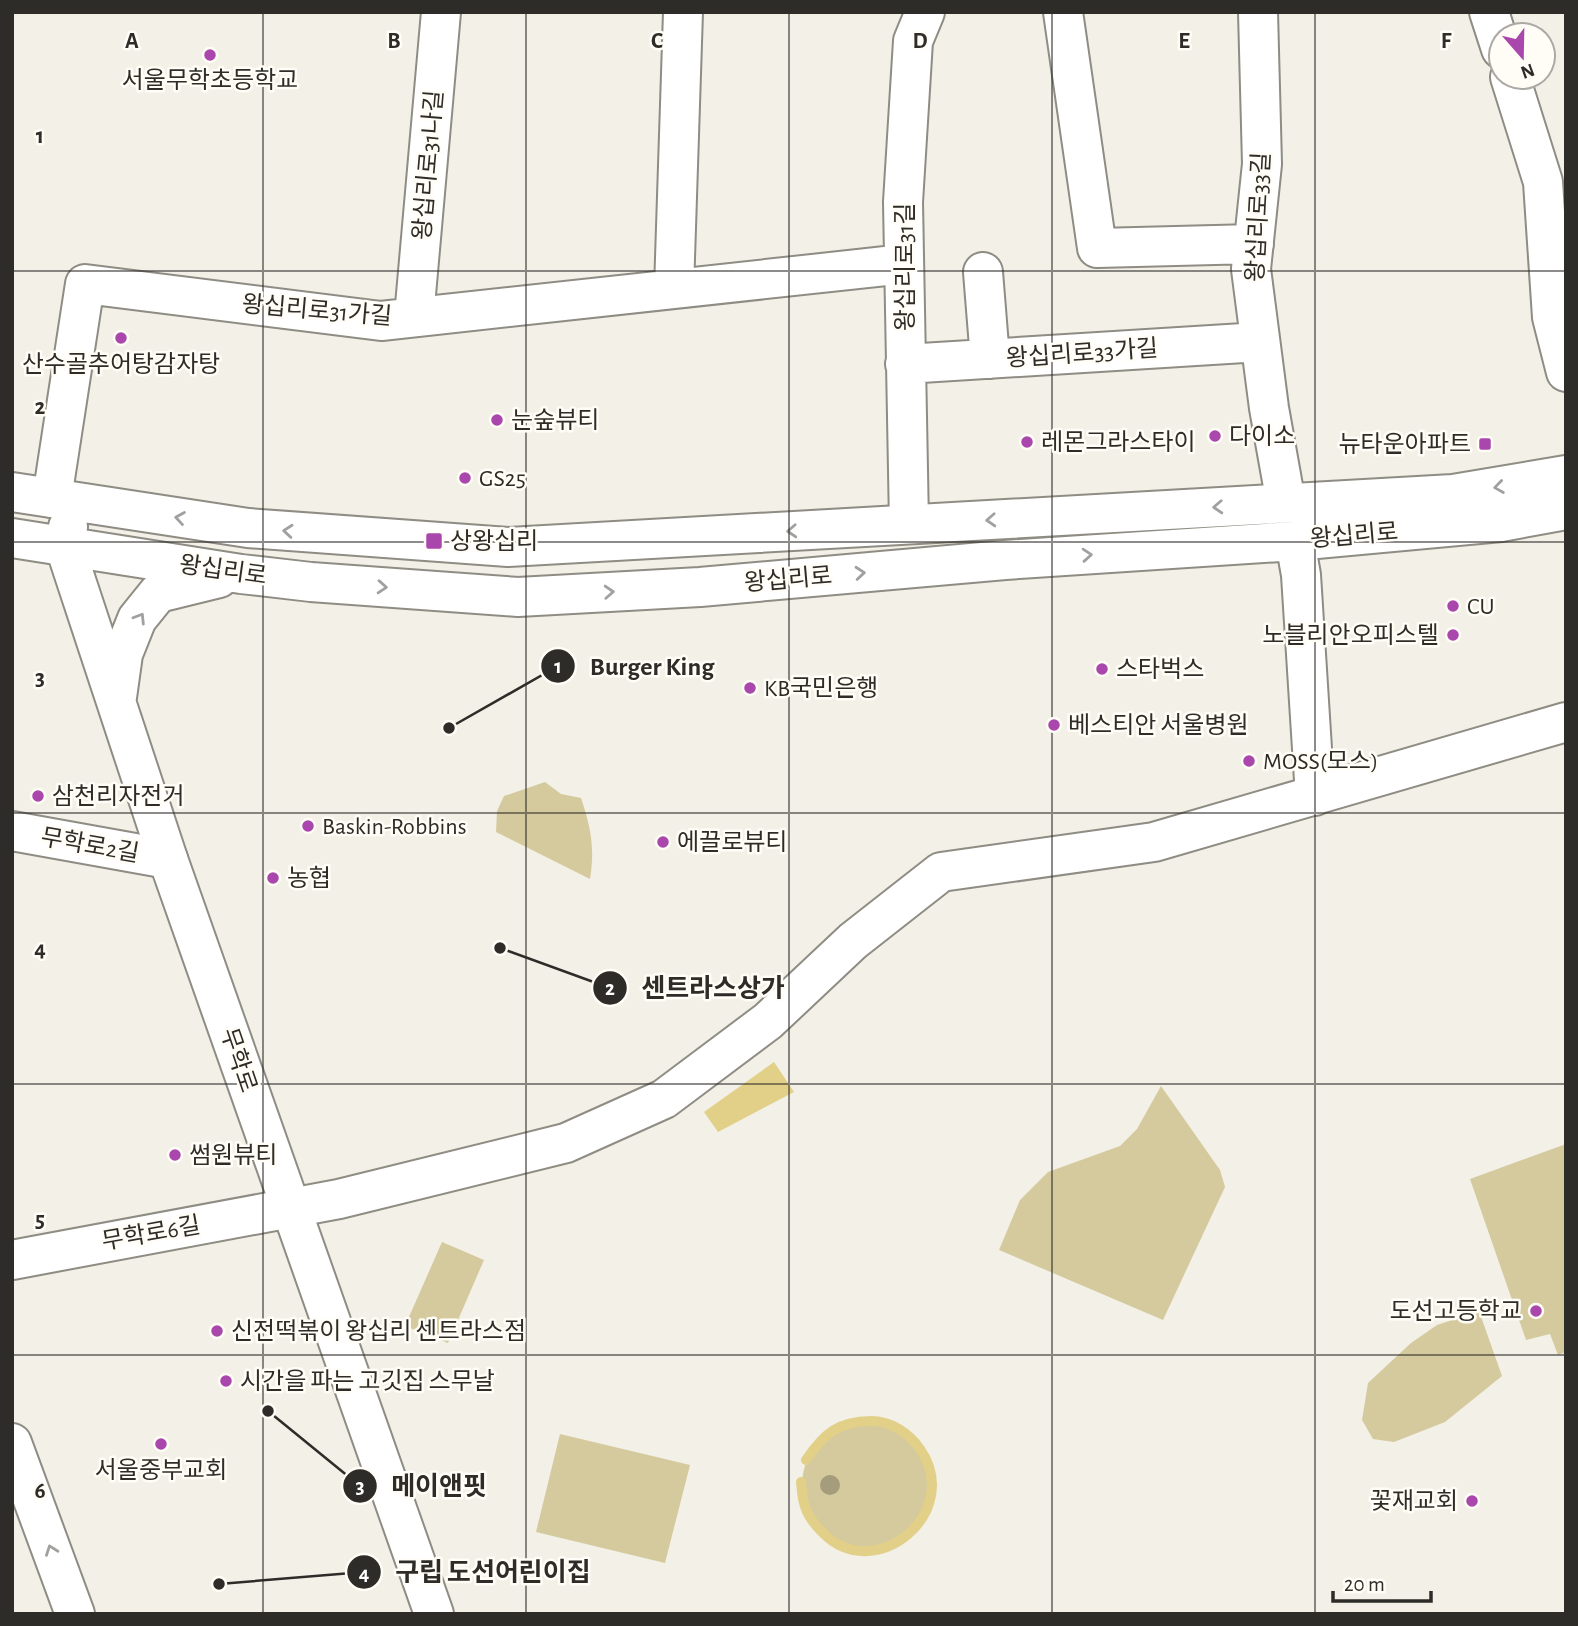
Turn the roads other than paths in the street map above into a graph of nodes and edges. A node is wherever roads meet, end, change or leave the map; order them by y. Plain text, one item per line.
1 (441, 12) edge
2 (683, 12) edge
3 (925, 12) edge
4 (1063, 12) edge
5 (1258, 12) edge
6 (1514, 91) edge
7 (1555, 206) edge
8 (1254, 244) junction
9 (904, 264) junction
10 (983, 272) dead end
11 (674, 289) junction
12 (414, 317) junction
13 (1260, 341) junction
14 (990, 359) junction
15 (905, 365) junction
16 (1566, 372) edge
17 (1566, 475) edge
18 (12, 492) edge
19 (62, 500) junction
20 (1286, 503) junction
21 (1566, 510) edge
22 (954, 522) junction
23 (909, 524) junction
24 (338, 535) junction
25 (12, 538) edge
26 (1295, 541) junction
27 (65, 547) junction
28 (956, 565) junction
29 (241, 574) junction
30 (334, 584) junction
31 (116, 706) junction
32 (1566, 722) edge
33 (1315, 796) junction
34 (12, 831) edge
35 (168, 859) junction
36 (290, 1209) junction
37 (12, 1260) edge
38 (12, 1443) edge
39 (23, 1504) edge
40 (75, 1614) edge
41 (435, 1614) edge

1 - 12 street, 왕십리로31나길
2 - 11 street
3 - 9 street, 왕십리로31길
4 - 8 street
5 - 8 street, 왕십리로33길
6 - 7 street
7 - 16 street
8 - 13 street, 왕십리로33길
9 - 11 street, 왕십리로31가길
9 - 15 street, 왕십리로31길
10 - 14 street, 왕십리로33가길
11 - 12 street, 왕십리로31가길
12 - 19 street, 왕십리로31가길
13 - 14 street, 왕십리로33가길
13 - 20 street, 왕십리로33길
14 - 15 street
15 - 23 street, 왕십리로31길
17 -> 20 street, 왕십리로
18 - 19 street, 왕십리로
24 -> 19 street, 왕십리로
19 - 27 street, 무학로
20 -> 22 street, 왕십리로
21 - 26 street, 왕십리로
22 - 23 street, 왕십리로
22 - 28 street
23 -> 24 street, 왕십리로
24 - 30 street
25 - 27 street, 왕십리로
28 -> 26 street, 왕십리로
26 - 33 street
27 - 29 street, 왕십리로
27 - 31 street, 무학로
30 -> 28 street, 왕십리로
29 - 30 street, 왕십리로
31 -> 29 street
31 - 35 street, 무학로
32 - 33 street, 무학로6길
33 - 36 street, 무학로6길
34 - 35 street, 무학로2길
35 - 36 street, 무학로
36 - 37 street, 무학로6길
36 - 41 street, 무학로
38 - 39 street
40 -> 39 street

